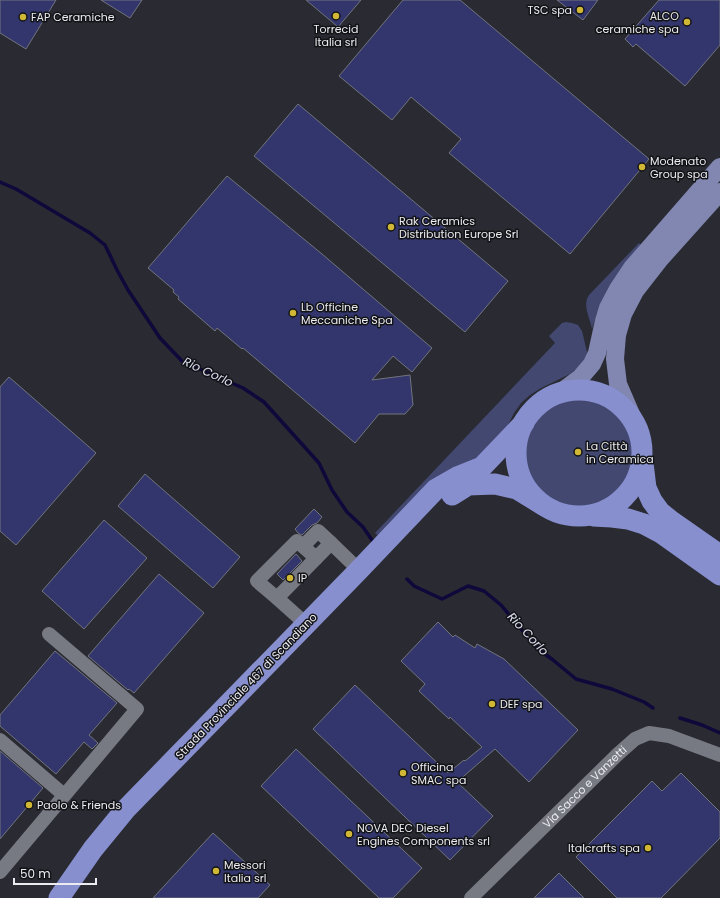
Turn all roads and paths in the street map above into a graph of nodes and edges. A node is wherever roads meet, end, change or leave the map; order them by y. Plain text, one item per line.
1 (720, 167) edge
2 (720, 192) edge
3 (560, 393) junction
4 (524, 423) junction
5 (637, 428) junction
6 (642, 459) junction
7 (438, 495) junction
8 (543, 505) junction
9 (589, 516) junction
10 (331, 544) junction
11 (303, 546) junction
12 (720, 555) edge
13 (316, 558) junction
14 (359, 570) junction
15 (720, 575) edge
16 (277, 598) junction
17 (306, 624) junction
18 (50, 634) dead end
19 (0, 740) edge
20 (720, 755) edge
21 (149, 791) junction
22 (64, 795) junction
23 (0, 872) edge
24 (64, 895) edge
25 (46, 898) edge
26 (471, 898) edge

1 - 3 main road
2 - 5 main road
3 - 4 highway
3 - 5 highway
4 - 7 highway
4 - 8 highway
5 - 6 highway
6 - 9 highway
6 - 12 highway
7 - 8 highway
7 - 14 highway, Strada Provinciale 467 di Scandiano
7 - 21 highway, Strada Provinciale 467 di Scandiano
8 - 9 highway
9 - 15 highway
10 - 11 street
10 - 13 street
10 - 14 street
11 - 13 street
11 - 16 street
13 - 16 street
14 - 17 highway, Strada Provinciale 467 di Scandiano
16 - 17 street
17 - 21 highway, Strada Provinciale 467 di Scandiano
18 - 22 street
19 - 22 street
20 - 26 street, Via Sacco e Vanzetti
21 - 24 highway, Strada Provinciale 467 di Scandiano
21 - 25 highway
22 - 23 street

